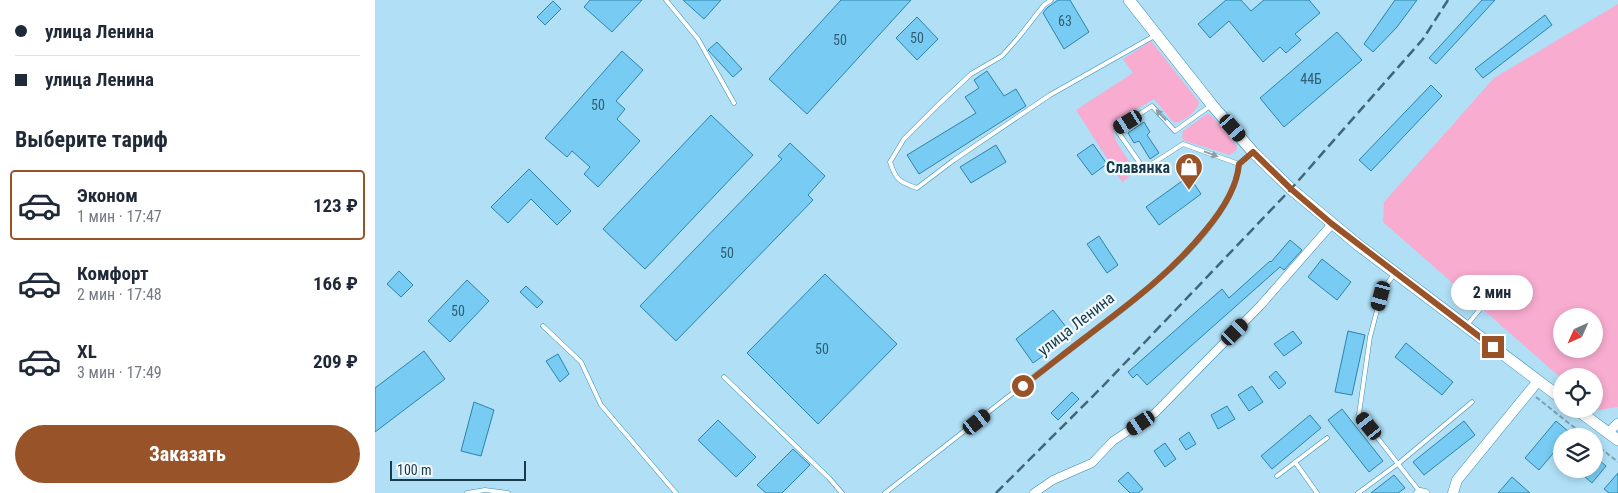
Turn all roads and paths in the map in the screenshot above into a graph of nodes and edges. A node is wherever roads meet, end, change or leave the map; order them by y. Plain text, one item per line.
1 (666, 0) edge
2 (1051, 0) edge
3 (1129, 0) edge
4 (1156, 35) junction
5 (734, 104) dead end
6 (1212, 105) junction
7 (1253, 152) junction
8 (1239, 164) junction
9 (1332, 224) junction
10 (1396, 273) junction
11 (1481, 308) dead end
12 (543, 326) dead end
13 (1466, 327) junction
14 (724, 377) dead end
15 (1538, 381) junction
16 (1529, 392) junction
17 (1553, 392) edge
18 (1473, 402) dead end
19 (1588, 418) edge
20 (1618, 423) edge
21 (1575, 428) edge
22 (1608, 433) junction
23 (1327, 438) dead end
24 (1618, 440) edge
25 (1603, 450) edge
26 (1295, 462) junction
27 (1618, 462) edge
28 (1399, 463) junction
29 (1277, 476) dead end
30 (485, 490) junction
31 (1421, 492) edge
32 (467, 493) edge
33 (481, 493) edge
34 (508, 493) edge
35 (676, 493) edge
36 (842, 493) edge
37 (885, 493) edge
38 (1034, 493) edge
39 (1317, 493) edge
40 (1358, 493) edge
41 (1453, 493) edge

1 - 5 lane
2 - 4 lane
3 - 4 main road
4 - 6 main road
6 - 7 main road
6 -> 8 lane
7 - 8 lane
7 - 9 main road
8 - 37 lane, улица Ленина
9 - 10 main road
9 - 38 street
10 - 13 main road
10 - 28 lane
11 - 13 lane
12 - 35 lane
13 - 15 main road
14 - 36 lane
15 - 16 main road
15 - 17 main road
16 - 21 path
16 - 41 main road
18 - 28 lane
19 - 22 main road
20 - 22 street
22 - 24 main road
23 - 26 lane
25 - 27 path
26 - 29 lane
26 - 39 lane
28 - 31 lane
28 - 40 lane
30 - 32 lane
30 - 33 lane
30 - 34 lane

